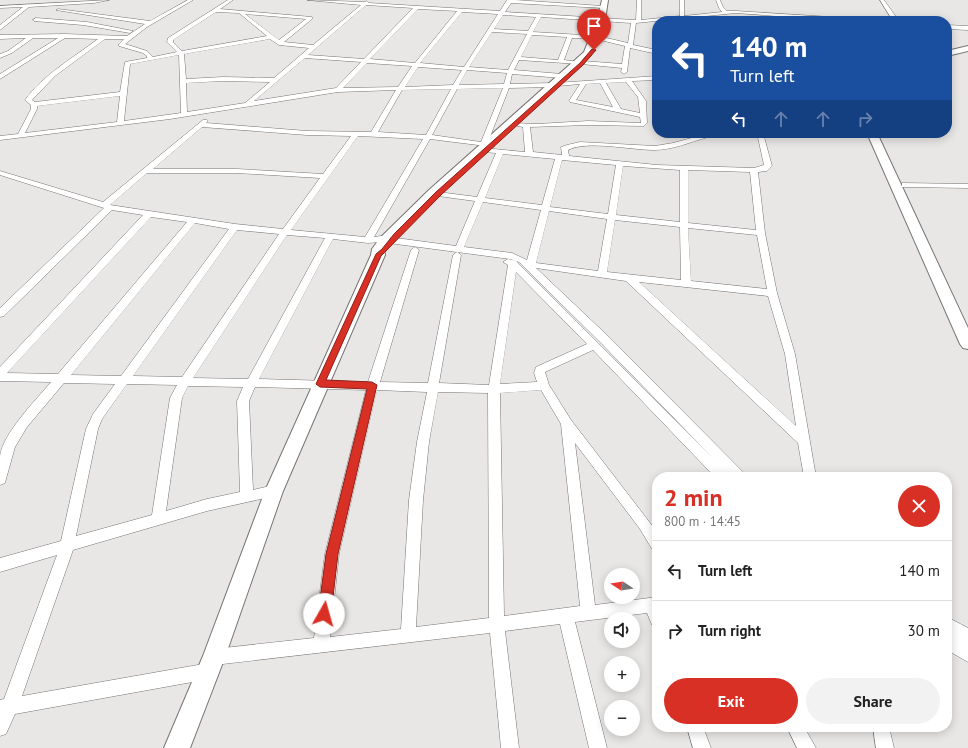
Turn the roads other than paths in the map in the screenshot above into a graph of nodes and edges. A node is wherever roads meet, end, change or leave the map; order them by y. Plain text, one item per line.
1 (34, 0) edge
2 (60, 0) edge
3 (107, 0) edge
4 (191, 0) edge
5 (231, 0) edge
6 (309, 0) edge
7 (509, 0) edge
8 (639, 0) edge
9 (682, 0) edge
10 (718, 0) edge
11 (882, 0) edge
12 (366, 2) edge
13 (606, 2) edge
14 (26, 6) junction
15 (0, 7) edge
16 (6, 7) junction
17 (417, 7) junction
18 (51, 10) junction
19 (215, 10) junction
20 (460, 10) junction
21 (0, 12) edge
22 (241, 13) junction
23 (501, 13) junction
24 (726, 13) junction
25 (701, 15) joint
26 (539, 16) junction
27 (682, 16) edge
28 (692, 16) edge
29 (797, 16) edge
30 (893, 16) edge
31 (568, 17) junction
32 (602, 20) junction
33 (652, 21) edge
34 (636, 22) junction
35 (150, 23) junction
36 (566, 23) dead end
37 (85, 25) junction
38 (952, 27) edge
39 (0, 28) edge
40 (968, 28) edge
41 (563, 29) dead end
42 (490, 30) junction
43 (137, 32) junction
44 (530, 33) junction
45 (561, 35) junction
46 (32, 36) junction
47 (67, 36) junction
48 (570, 36) junction
49 (0, 37) edge
50 (104, 37) junction
51 (272, 37) junction
52 (128, 38) junction
53 (596, 38) junction
54 (279, 43) junction
55 (629, 46) junction
56 (314, 47) junction
57 (968, 48) edge
58 (652, 51) edge
59 (968, 52) edge
60 (180, 53) junction
61 (952, 53) edge
62 (0, 56) edge
63 (304, 56) junction
64 (952, 57) edge
65 (517, 58) junction
66 (149, 59) junction
67 (366, 61) junction
68 (560, 62) junction
69 (580, 63) junction
70 (416, 65) junction
71 (625, 66) junction
72 (465, 69) junction
73 (510, 72) junction
74 (0, 77) edge
75 (652, 78) edge
76 (274, 80) junction
77 (626, 80) junction
78 (182, 81) junction
79 (557, 82) junction
80 (602, 82) junction
81 (584, 83) junction
82 (506, 87) junction
83 (454, 88) junction
84 (400, 89) junction
85 (338, 90) junction
86 (123, 94) junction
87 (34, 104) junction
88 (247, 104) junction
89 (213, 110) junction
90 (618, 110) junction
91 (598, 111) junction
92 (184, 115) junction
93 (642, 115) junction
94 (120, 123) junction
95 (588, 123) junction
96 (515, 124) junction
97 (200, 125) junction
98 (526, 126) junction
99 (357, 134) junction
100 (373, 134) junction
101 (20, 136) junction
102 (428, 137) junction
103 (0, 138) edge
104 (701, 138) edge
105 (761, 138) edge
106 (874, 138) edge
107 (882, 138) edge
108 (487, 146) junction
109 (501, 151) junction
110 (529, 153) junction
111 (563, 157) junction
112 (656, 157) junction
113 (620, 163) junction
114 (684, 168) junction
115 (754, 170) junction
116 (146, 171) junction
117 (0, 173) edge
118 (325, 176) junction
119 (905, 185) junction
120 (968, 186) edge
121 (438, 194) junction
122 (480, 199) junction
123 (107, 206) junction
124 (545, 208) junction
125 (149, 214) junction
126 (610, 217) junction
127 (193, 220) junction
128 (684, 225) junction
129 (235, 227) junction
130 (284, 232) junction
131 (761, 233) junction
132 (331, 235) junction
133 (381, 244) junction
134 (415, 250) junction
135 (458, 252) junction
136 (523, 264) junction
137 (602, 274) junction
138 (629, 278) junction
139 (686, 284) junction
140 (772, 293) junction
141 (0, 314) edge
142 (968, 318) edge
143 (968, 344) edge
144 (595, 345) junction
145 (0, 376) edge
146 (60, 378) junction
147 (124, 379) junction
148 (252, 382) junction
149 (184, 383) junction
150 (320, 384) junction
151 (372, 385) junction
152 (544, 386) junction
153 (432, 388) junction
154 (494, 389) junction
155 (567, 423) junction
156 (804, 441) junction
157 (718, 472) edge
158 (734, 472) edge
159 (809, 472) edge
160 (0, 479) edge
161 (274, 491) junction
162 (247, 497) junction
163 (158, 519) junction
164 (652, 536) edge
165 (67, 547) junction
166 (0, 565) edge
167 (652, 604) edge
168 (588, 612) junction
169 (566, 616) junction
170 (497, 624) junction
171 (952, 628) edge
172 (408, 636) junction
173 (968, 637) edge
174 (952, 644) edge
175 (321, 645) junction
176 (968, 654) edge
177 (212, 664) junction
178 (5, 707) edge
179 (0, 728) edge
180 (697, 732) edge
181 (798, 732) edge
182 (882, 732) edge
183 (178, 748) edge
184 (510, 748) edge
185 (598, 748) edge
186 (702, 748) edge
187 (807, 748) edge
188 (885, 748) edge

1 - 14 street
2 - 18 street
3 - 18 street
4 - 35 street
5 - 19 street
6 - 12 street
7 - 13 street
7 - 23 street
8 - 34 street
9 - 27 street
10 - 24 street
11 - 30 street
12 - 17 street
12 - 56 street
13 - 32 street
14 - 16 street
14 - 18 street
14 - 39 street
15 - 16 street
16 - 21 street
17 - 20 street
17 - 67 street
18 - 35 street
18 - 37 street
19 - 22 street
19 - 60 street
20 - 23 street
20 - 70 street
22 - 51 street
22 - 54 street
23 - 26 street
23 - 42 street
24 - 25 street
24 - 29 street
25 - 28 street
26 - 31 street
26 - 44 street
31 - 32 street
31 - 36 street
32 - 34 street
32 - 53 street
33 - 34 street
34 - 55 street
35 - 43 street
37 - 43 street
37 - 47 street
38 - 40 street
41 - 45 street
42 - 44 street
42 - 72 street
43 - 52 street
44 - 45 street
44 - 65 street
45 - 48 street
46 - 47 street
46 - 49 street
46 - 62 street
47 - 50 street
47 - 74 street
48 - 53 street
48 - 68 street
50 - 52 street
50 - 87 street
51 - 54 street
51 - 60 street
52 - 66 street
53 - 55 street
53 - 69 street
54 - 56 street
55 - 58 street
55 - 71 street
56 - 63 street
57 - 61 street
59 - 64 street
60 - 66 street
60 - 78 street
63 - 67 street
63 - 76 street
65 - 68 street
65 - 73 street
66 - 86 street
67 - 70 street
67 - 85 street
68 - 69 street
69 - 71 street
69 - 79 street
70 - 72 street
70 - 84 street
71 - 77 street
72 - 73 street
72 - 83 street
73 - 79 street
73 - 82 street
75 - 77 street
76 - 78 street
76 - 88 street
77 - 80 street
77 - 93 street
78 - 92 street
79 - 81 street
79 - 82 street
79 - 96 street
79 - 108 street
80 - 81 street
80 - 90 street
81 - 91 street
82 - 83 street
82 - 108 street
83 - 84 street
83 - 102 street
84 - 85 street
84 - 100 street
85 - 88 street
86 - 87 street
86 - 94 street
87 - 101 street
88 - 89 street
89 - 92 street
89 - 97 street
90 - 91 street
90 - 93 street
91 - 95 street
92 - 94 street
93 - 95 street
94 - 101 street
95 - 98 street
96 - 98 street
96 - 108 street
97 - 99 street
97 - 116 street
98 - 110 street
99 - 100 street
99 - 118 street
100 - 102 street
101 - 103 street
102 - 108 street
102 - 133 street
104 - 112 street
105 - 115 street
106 - 143 street
107 - 119 street
108 - 109 street
108 - 121 street
108 - 133 street
109 - 110 street
109 - 122 street
110 - 111 street
111 - 112 street
111 - 113 street
111 - 124 street
112 - 113 street
112 - 114 street
113 - 126 street
114 - 115 street
114 - 128 street
115 - 131 street
116 - 118 street
116 - 123 street
117 - 123 street
118 - 130 street
119 - 120 street
119 - 142 street
121 - 122 street
121 - 133 street
122 - 124 street
122 - 135 street
123 - 125 street
123 - 141 street
124 - 126 street
124 - 136 street
125 - 127 street
125 - 145 street
126 - 128 street
126 - 137 street
127 - 129 street
127 - 146 street
128 - 131 street
128 - 139 street
129 - 130 street
129 - 147 street
130 - 132 street
130 - 149 street
131 - 140 street
132 - 133 street
132 - 148 street
133 - 134 street
133 - 135 street
133 - 150 street
134 - 135 street
134 - 151 street
135 - 136 street
135 - 153 street
136 - 137 street
136 - 144 street
136 - 154 street
136 - 158 street
137 - 138 street
138 - 139 street
138 - 156 street
139 - 140 street
140 - 156 street
144 - 152 street
144 - 157 street
145 - 146 street
146 - 147 street
146 - 160 street
147 - 149 street
147 - 165 street
148 - 149 street
148 - 150 street
148 - 162 street
149 - 163 street
150 - 151 street
150 - 161 street
151 - 153 street
151 - 175 street
152 - 154 street
152 - 155 street
153 - 154 street
153 - 172 street
154 - 170 street
155 - 164 street
155 - 168 street
156 - 159 street
161 - 162 street
161 - 177 street
162 - 163 street
163 - 165 street
165 - 166 street
165 - 178 street
167 - 168 street
168 - 169 street
169 - 170 street
169 - 185 street
170 - 172 street
170 - 184 street
171 - 173 street
172 - 175 street
174 - 176 street
175 - 177 street
177 - 178 street
177 - 183 street
178 - 179 street
180 - 186 street
181 - 187 street
182 - 188 street

